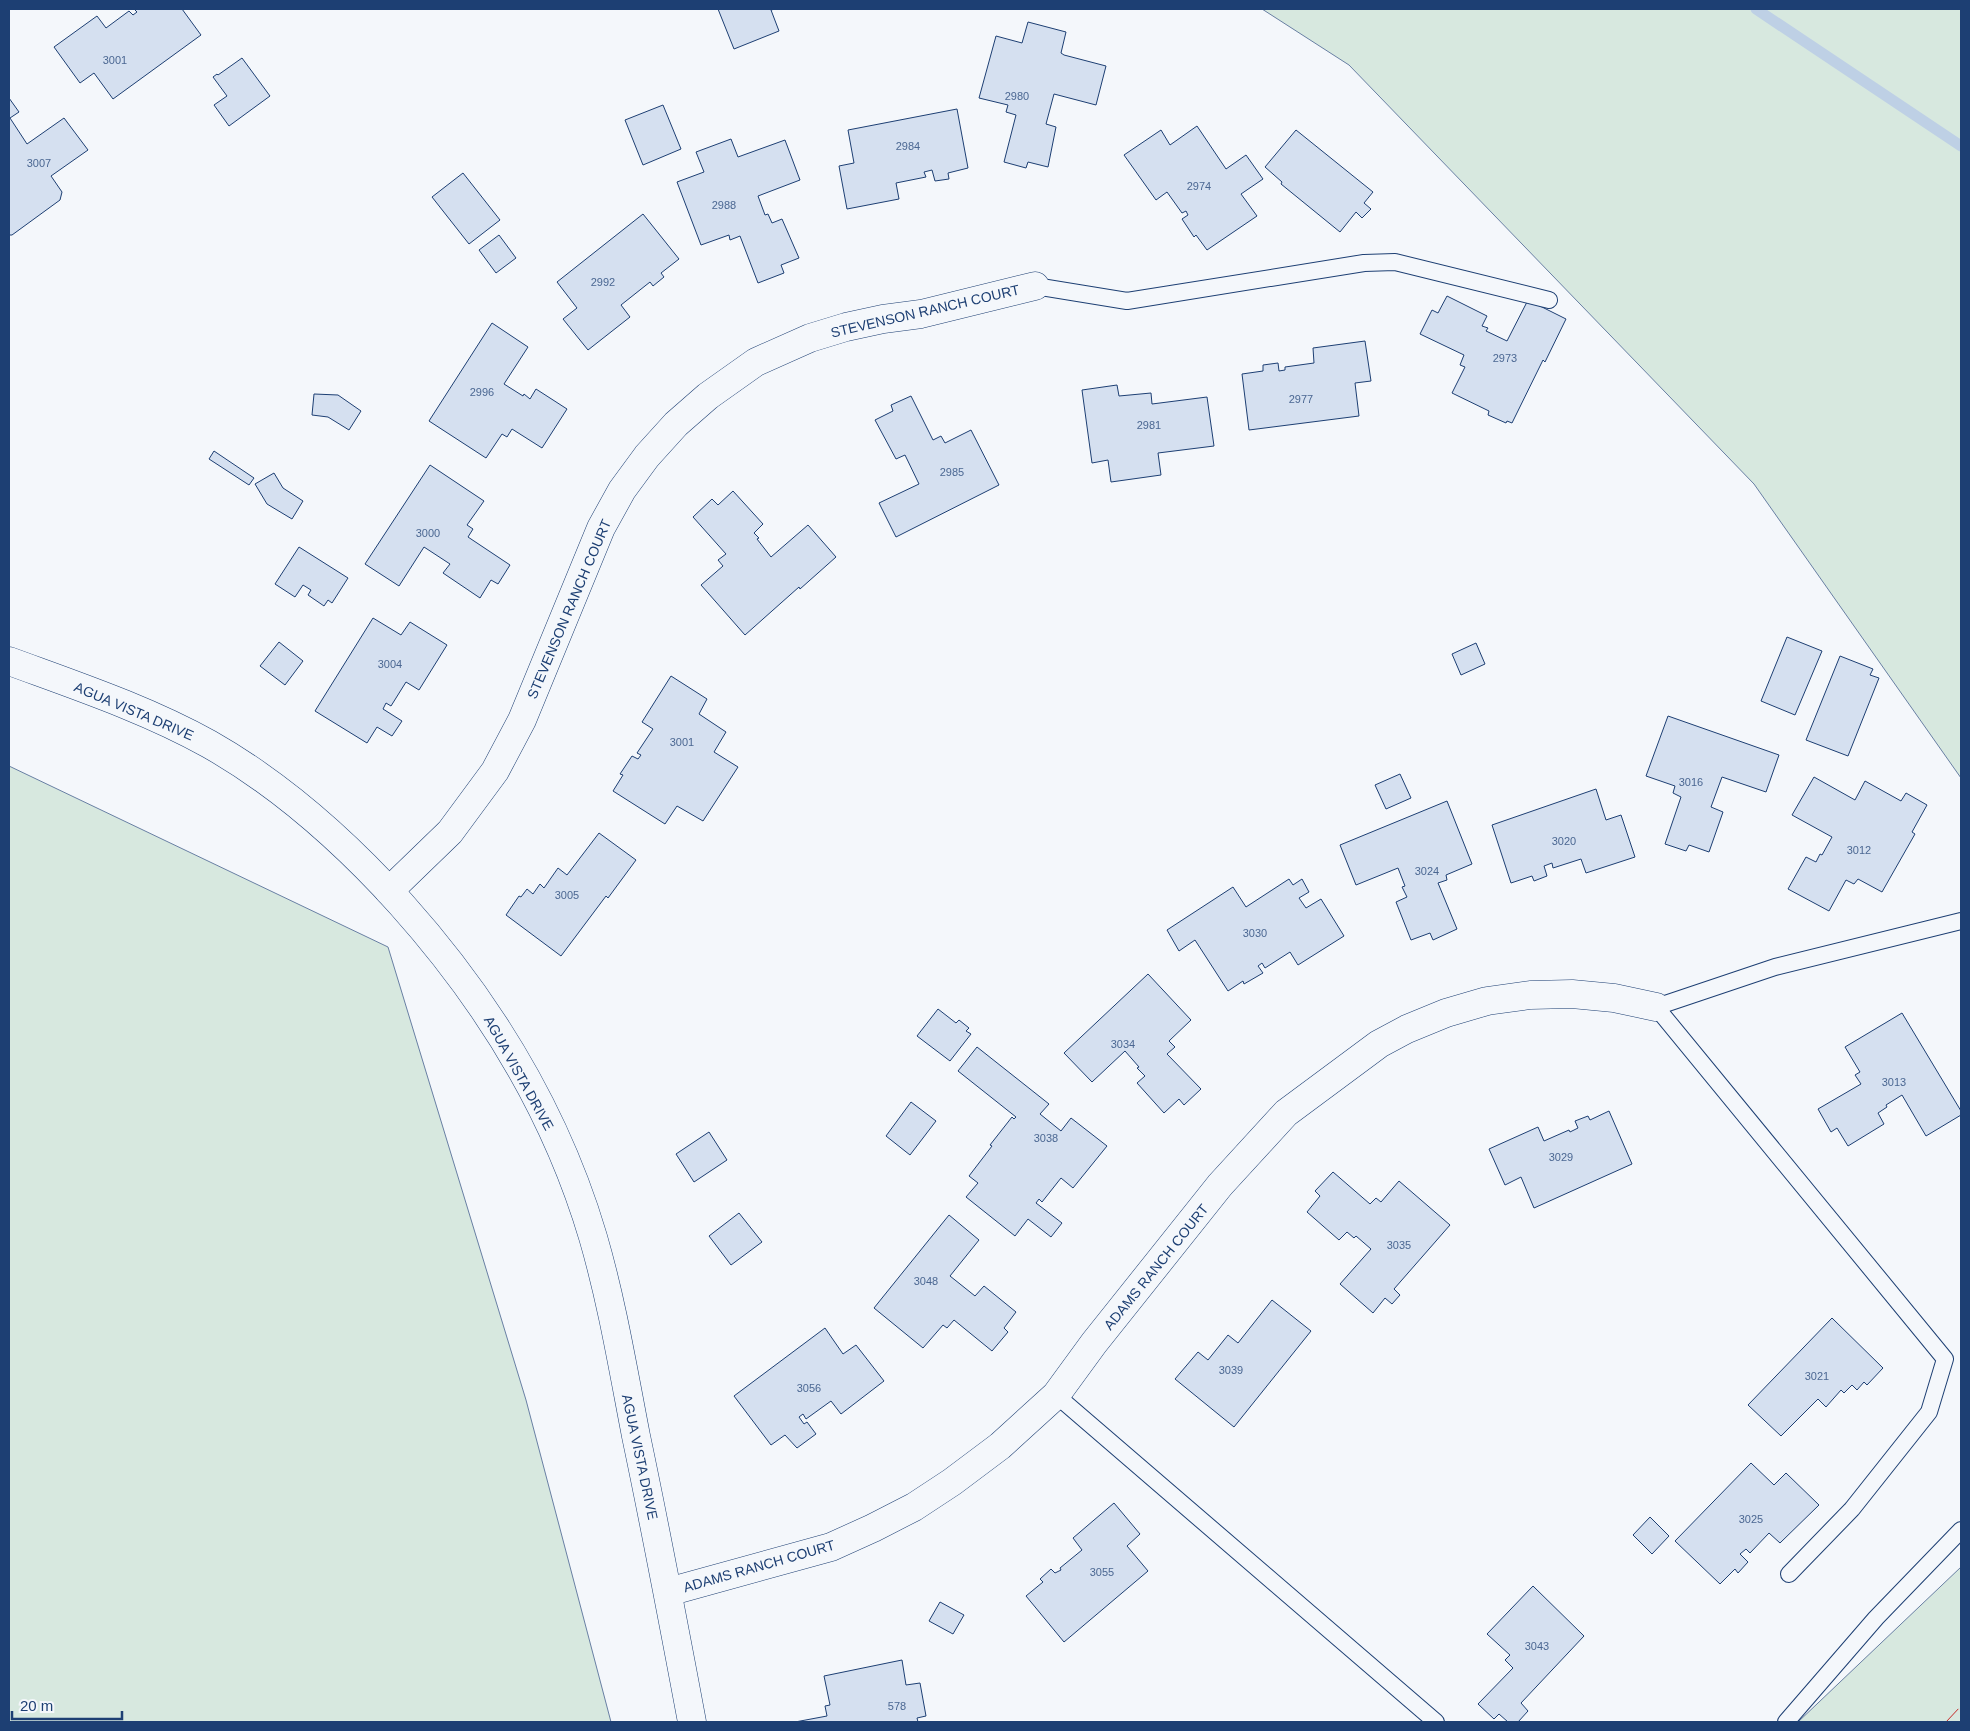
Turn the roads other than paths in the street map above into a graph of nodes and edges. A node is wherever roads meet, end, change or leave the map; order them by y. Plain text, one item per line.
1 (1035, 286) joint
2 (1549, 300) dead end
3 (9, 661) edge
4 (389, 891) junction
5 (1961, 921) edge
6 (1656, 1007) junction
7 (1056, 1395) junction
8 (1961, 1530) edge
9 (1789, 1574) dead end
10 (668, 1592) junction
11 (692, 1722) edge
12 (1436, 1722) edge
13 (1786, 1722) edge

1 - 2 lane
1 - 4 street, STEVENSON RANCH COURT
3 - 4 street, AGUA VISTA DRIVE
4 - 10 street, AGUA VISTA DRIVE
5 - 6 lane
6 - 7 street, ADAMS RANCH COURT
6 - 9 lane
7 - 10 street, ADAMS RANCH COURT
7 - 12 lane
8 - 13 lane
10 - 11 street, AGUA VISTA DRIVE

